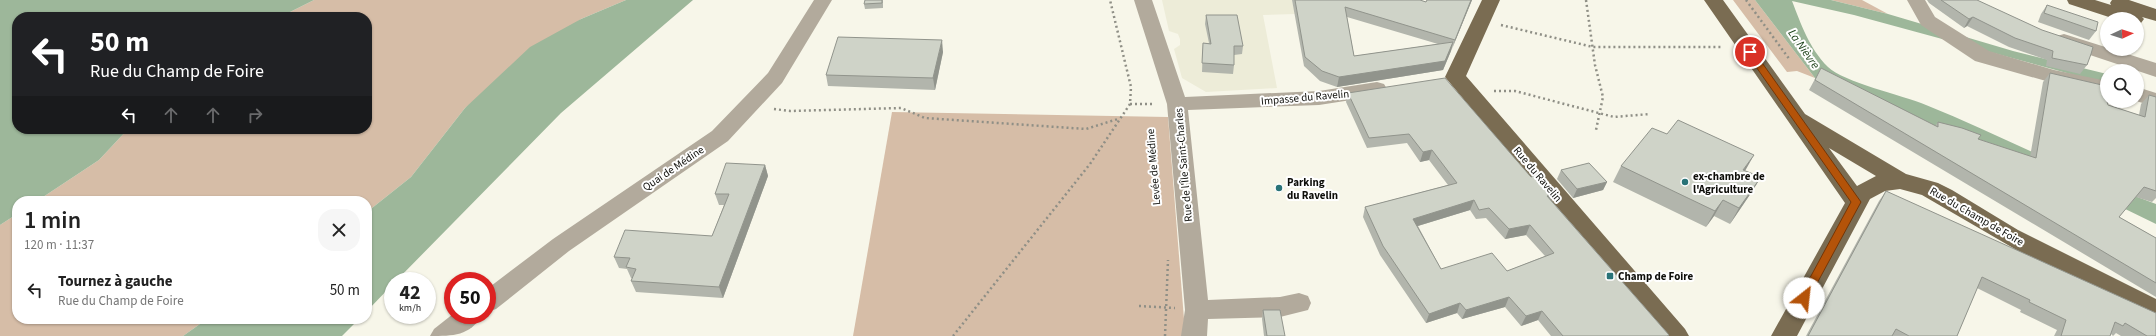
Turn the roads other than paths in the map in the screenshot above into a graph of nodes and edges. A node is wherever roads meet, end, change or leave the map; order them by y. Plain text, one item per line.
1 (823, 0) edge
2 (1143, 0) edge
3 (1490, 0) edge
4 (1713, 0) edge
5 (1916, 0) edge
6 (2076, 0) edge
7 (2111, 0) edge
8 (2113, 12) edge
9 (2156, 15) edge
10 (2144, 22) edge
11 (2156, 26) edge
12 (2043, 33) edge
13 (2156, 70) edge
14 (1394, 86) edge
15 (2100, 86) edge
16 (2144, 96) edge
17 (2156, 100) edge
18 (1177, 104) junction
19 (1800, 120) junction
20 (1900, 181) junction
21 (1856, 202) junction
22 (496, 295) edge
23 (1299, 303) dead end
24 (1197, 310) junction
25 (2156, 310) edge
26 (458, 324) edge
27 (443, 336) edge
28 (1194, 336) edge
29 (1676, 336) edge
30 (1784, 336) edge

1 - 22 street, Quai de Médine
2 - 18 street, Rue de l'Île Saint-Charles
3 - 29 main road, Rue du Ravelin
4 - 19 main road, Rue du Champ de Foire
5 - 15 street
6 - 8 main road
7 - 9 main road
10 - 11 main road
12 - 13 street
14 - 18 street, Impasse du Ravelin
16 - 17 street
18 - 24 street, Rue de l'Île Saint-Charles
19 - 20 main road, Rue du Champ de Foire
19 - 21 main road, Rue du Champ de Foire
20 - 21 main road
20 - 25 main road, Rue du Champ de Foire
21 - 30 main road
23 - 24 street
24 - 28 street, Rue de l'Île Saint-Charles
26 - 27 street

